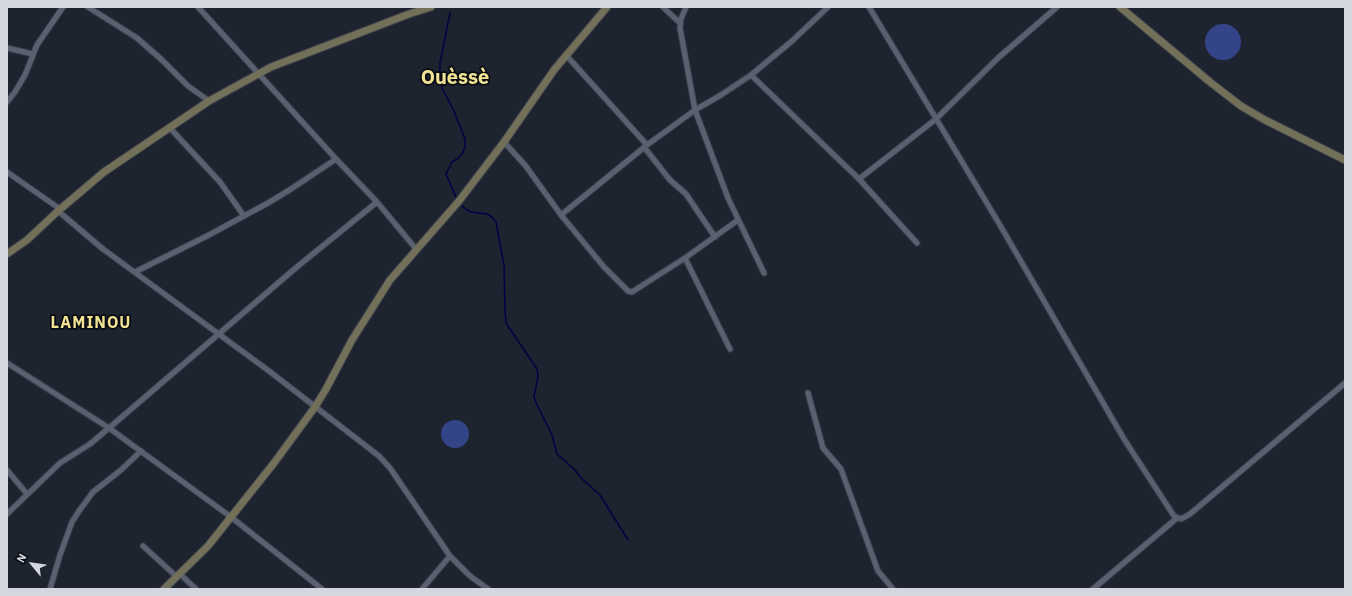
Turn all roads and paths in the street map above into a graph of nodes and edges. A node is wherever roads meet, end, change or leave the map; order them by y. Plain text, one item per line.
1 (63, 7) edge
2 (88, 7) edge
3 (198, 7) edge
4 (430, 7) edge
5 (607, 7) edge
6 (663, 7) edge
7 (686, 7) edge
8 (828, 7) edge
9 (869, 7) edge
10 (1057, 7) edge
11 (1120, 7) edge
12 (680, 23) junction
13 (7, 48) edge
14 (33, 54) junction
15 (566, 55) junction
16 (258, 74) junction
17 (751, 75) junction
18 (209, 101) junction
19 (7, 102) edge
20 (695, 110) junction
21 (936, 119) junction
22 (169, 127) junction
23 (504, 142) junction
24 (646, 146) junction
25 (336, 159) junction
26 (1345, 160) edge
27 (7, 172) edge
28 (859, 179) junction
29 (377, 202) junction
30 (59, 210) junction
31 (561, 215) junction
32 (244, 216) junction
33 (738, 220) junction
34 (715, 237) junction
35 (917, 243) dead end
36 (416, 248) junction
37 (7, 254) edge
38 (685, 258) junction
39 (135, 272) junction
40 (764, 273) dead end
41 (218, 334) junction
42 (730, 349) dead end
43 (7, 363) edge
44 (1345, 383) edge
45 (808, 393) dead end
46 (315, 406) junction
47 (109, 428) junction
48 (141, 451) junction
49 (7, 470) edge
50 (27, 494) junction
51 (7, 514) edge
52 (231, 517) junction
53 (1177, 518) junction
54 (143, 546) dead end
55 (450, 556) junction
56 (178, 576) junction
57 (50, 589) edge
58 (164, 589) edge
59 (196, 589) edge
60 (322, 589) edge
61 (422, 589) edge
62 (488, 589) edge
63 (894, 589) edge
64 (1093, 589) edge

1 - 14 street
2 - 18 street
3 - 16 street
4 - 16 street
5 - 15 street
6 - 12 street
7 - 12 street
8 - 17 street
9 - 21 street
10 - 21 street
11 - 26 street
12 - 20 street
13 - 14 street
14 - 19 street
15 - 23 street
15 - 24 street
16 - 18 street
16 - 25 street
17 - 20 street
17 - 28 street
18 - 22 street
20 - 24 street
20 - 33 street
21 - 28 street
21 - 53 street
22 - 30 street
22 - 32 street
23 - 31 street
23 - 36 street
24 - 31 street
24 - 34 street
25 - 29 street
25 - 32 street
27 - 30 street
28 - 35 street
29 - 36 street
29 - 41 street
30 - 37 street
30 - 39 street
31 - 38 street
32 - 39 street
33 - 34 street
33 - 40 street
34 - 38 street
36 - 46 street
38 - 42 street
39 - 41 street
41 - 46 street
41 - 47 street
43 - 47 street
44 - 53 street
45 - 63 street
46 - 52 street
46 - 55 street
47 - 48 street
47 - 50 street
48 - 52 street
48 - 57 street
49 - 50 street
50 - 51 street
52 - 56 street
52 - 60 street
53 - 64 street
54 - 56 street
55 - 61 street
55 - 62 street
56 - 58 street
56 - 59 street

